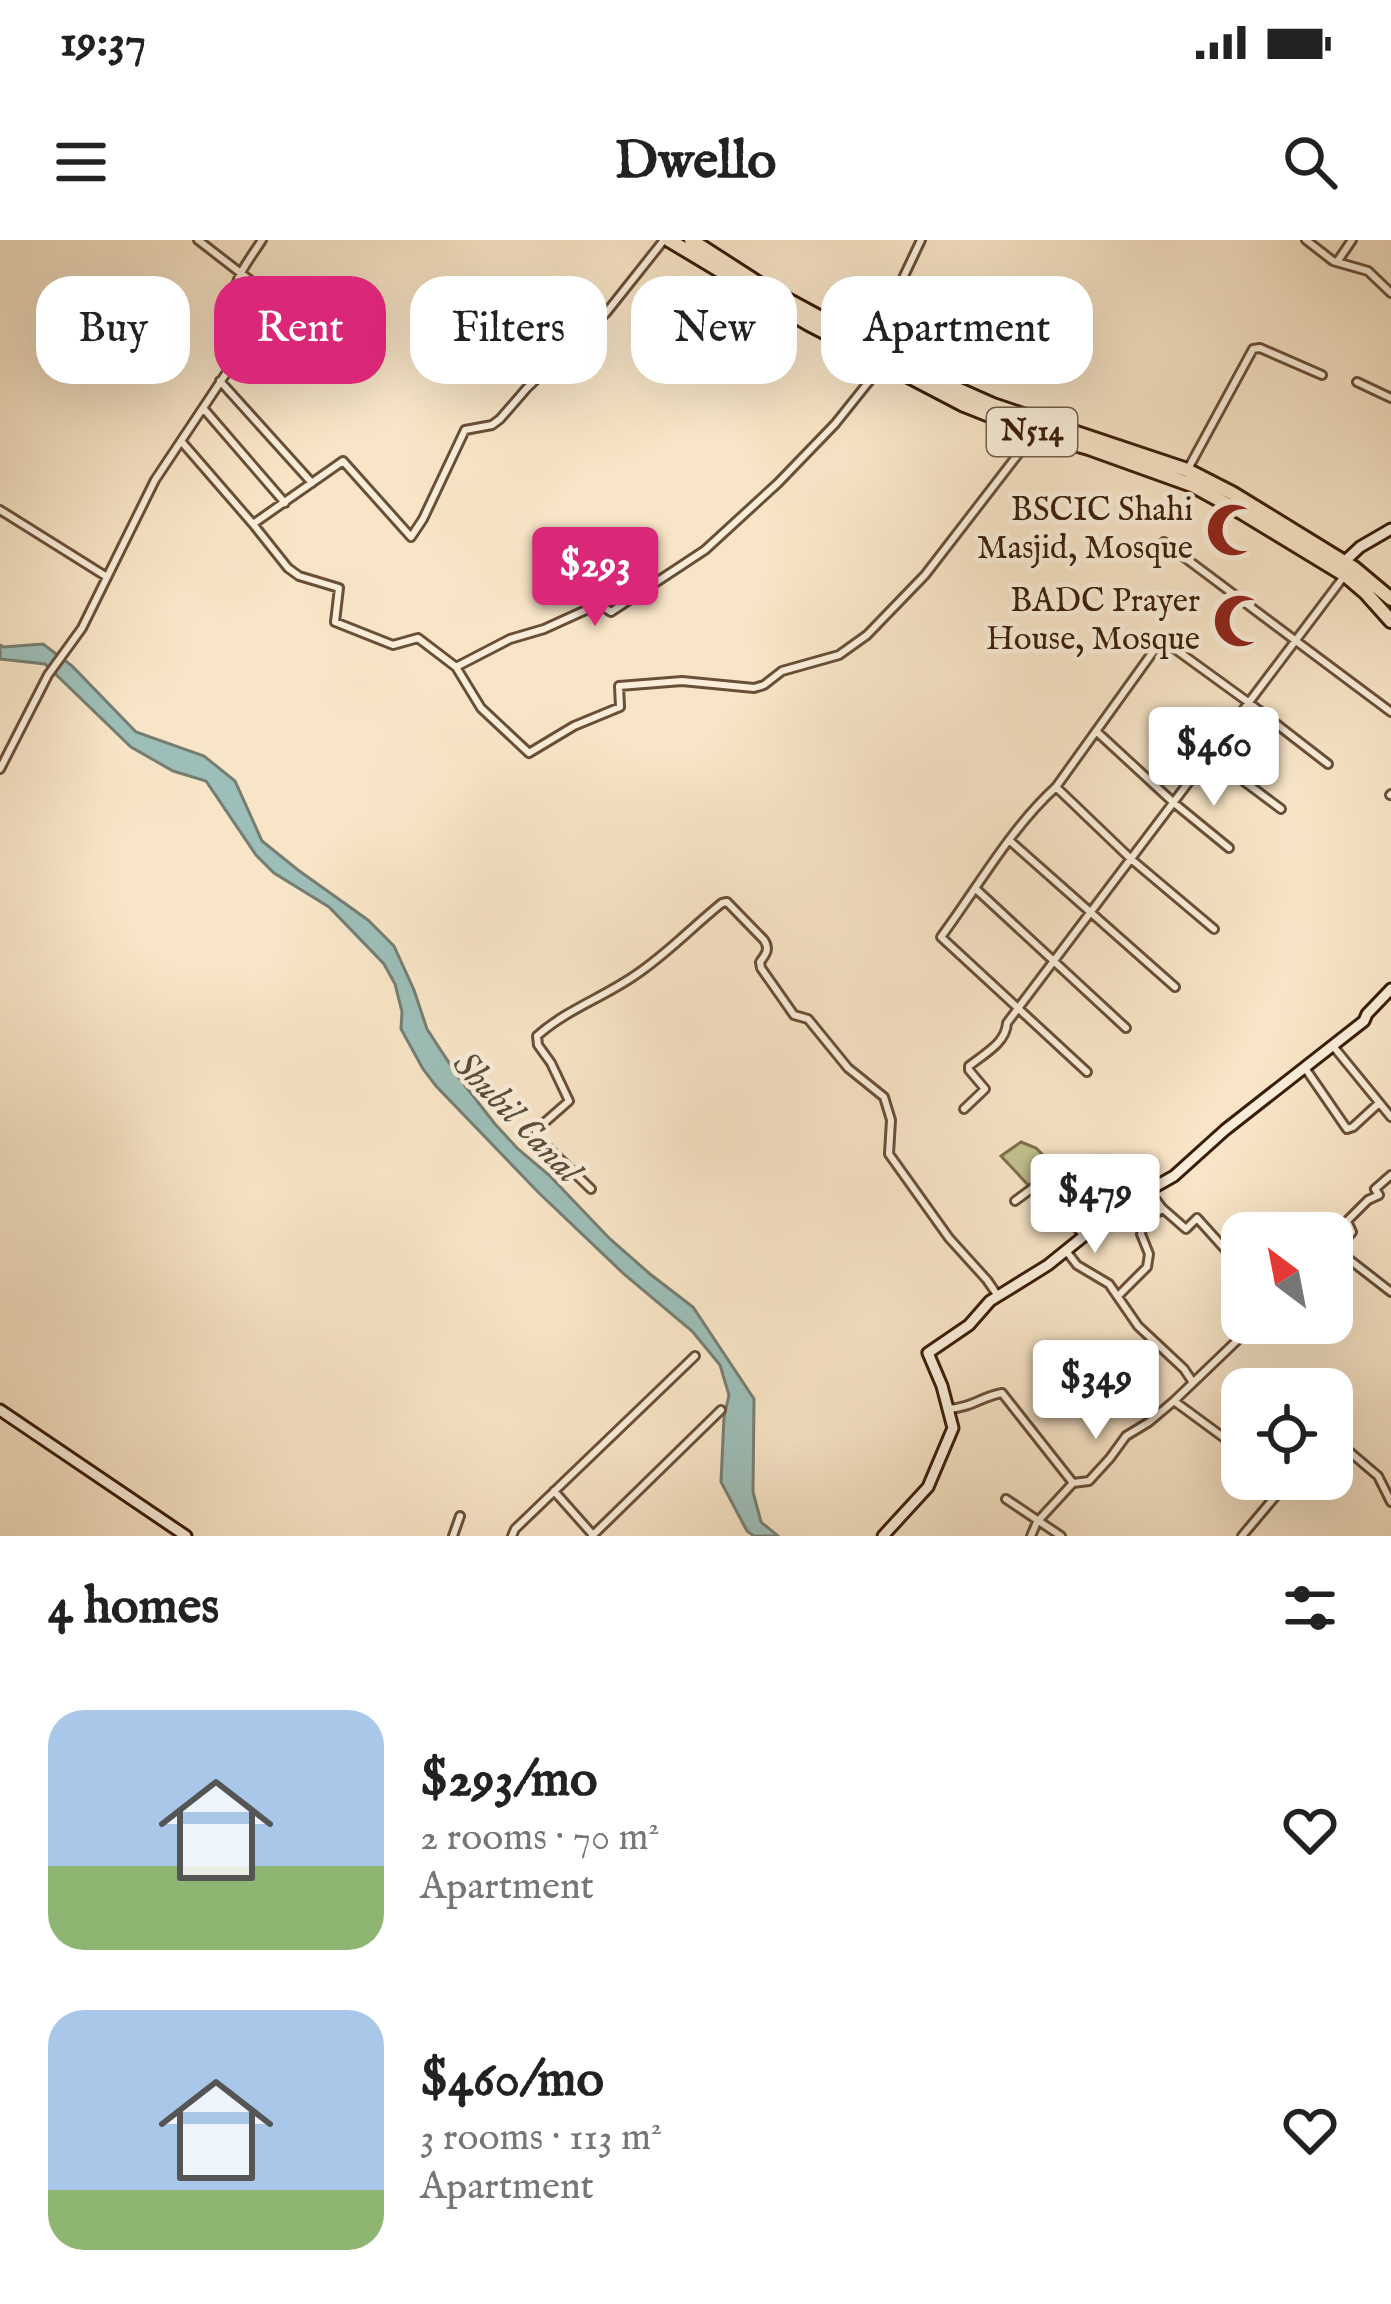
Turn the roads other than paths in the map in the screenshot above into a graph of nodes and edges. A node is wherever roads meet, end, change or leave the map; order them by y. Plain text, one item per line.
1 (197, 240) edge
2 (262, 240) edge
3 (667, 240) edge
4 (691, 240) edge
5 (921, 240) edge
6 (1306, 240) edge
7 (1352, 240) edge
8 (1337, 262) junction
9 (240, 275) joint
10 (905, 276) edge
11 (1391, 292) edge
12 (821, 318) edge
13 (821, 329) edge
14 (1322, 375) dead end
15 (1357, 382) dead end
16 (218, 384) edge
17 (223, 384) edge
18 (867, 384) edge
19 (922, 384) edge
20 (947, 384) edge
21 (1391, 398) edge
22 (203, 408) junction
23 (1034, 433) junction
24 (181, 441) junction
25 (1187, 470) junction
26 (312, 483) junction
27 (285, 503) junction
28 (0, 510) edge
29 (254, 524) junction
30 (1391, 529) edge
31 (1164, 542) dead end
32 (1344, 569) junction
33 (107, 577) junction
34 (1391, 599) edge
35 (1391, 621) edge
36 (1295, 640) junction
37 (456, 667) junction
38 (1248, 702) junction
39 (1391, 712) edge
40 (1096, 731) junction
41 (1209, 755) junction
42 (1328, 764) dead end
43 (0, 769) edge
44 (1056, 787) junction
45 (1174, 803) junction
46 (1281, 809) dead end
47 (1010, 840) junction
48 (1228, 848) dead end
49 (1131, 859) junction
50 (977, 890) junction
51 (1091, 913) junction
52 (1214, 929) dead end
53 (1054, 964) junction
54 (1174, 988) dead end
55 (1391, 989) edge
56 (1020, 1010) junction
57 (1126, 1028) dead end
58 (1333, 1045) junction
59 (1305, 1068) junction
60 (1087, 1072) dead end
61 (964, 1109) dead end
62 (1386, 1110) edge
63 (1391, 1175) edge
64 (591, 1189) dead end
65 (1148, 1189) junction
66 (1015, 1201) dead end
67 (1162, 1208) junction
68 (1353, 1215) edge
69 (1084, 1236) junction
70 (1221, 1244) edge
71 (1065, 1250) junction
72 (1353, 1265) edge
73 (1391, 1292) edge
74 (998, 1296) junction
75 (1117, 1298) junction
76 (1233, 1344) edge
77 (694, 1356) dead end
78 (1192, 1381) junction
79 (1174, 1402) junction
80 (948, 1409) junction
81 (0, 1410) edge
82 (721, 1410) dead end
83 (1221, 1436) edge
84 (1353, 1454) edge
85 (1073, 1483) junction
86 (554, 1491) junction
87 (1006, 1499) dead end
88 (1272, 1500) edge
89 (1391, 1502) edge
90 (460, 1516) dead end
91 (1037, 1522) junction
92 (593, 1535) edge
93 (186, 1536) edge
94 (453, 1536) edge
95 (512, 1536) edge
96 (884, 1536) edge
97 (1031, 1536) edge
98 (1061, 1536) edge
99 (1242, 1536) edge

1 - 9 street
2 - 9 street
3 - 13 highway, N514
3 - 26 street
4 - 12 highway, N514
5 - 10 street
6 - 8 street
7 - 8 street
8 - 11 street
14 - 25 street
15 - 21 street
16 - 22 street
17 - 26 street
18 - 37 street
19 - 23 highway, N514
20 - 25 highway, N514
22 - 24 street
22 - 27 street
23 - 32 highway, N514
23 - 37 street
24 - 29 street
24 - 33 street
25 - 32 highway, N514
26 - 27 street
27 - 29 street
28 - 33 street
29 - 37 street
30 - 32 street
31 - 36 street
32 - 34 highway, N514
32 - 35 highway, N514
32 - 36 street
33 - 43 street
36 - 38 street
36 - 39 street
38 - 40 street
38 - 41 street
38 - 42 street
40 - 44 street
40 - 45 street
41 - 45 street
41 - 46 street
44 - 47 street
44 - 49 street
45 - 48 street
45 - 49 street
47 - 50 street
47 - 51 street
49 - 51 street
49 - 52 street
50 - 53 street
50 - 56 street
51 - 53 street
51 - 54 street
53 - 56 street
53 - 57 street
55 - 58 street
56 - 60 street
56 - 61 street
58 - 59 street
58 - 62 street
59 - 62 street
59 - 65 street
63 - 68 street
64 - 74 street
65 - 67 street
65 - 69 street
66 - 69 street
67 - 70 street
67 - 75 street
69 - 71 street
71 - 74 street
71 - 75 street
72 - 73 street
74 - 80 street
75 - 78 street
76 - 78 street
77 - 86 street
78 - 79 street
79 - 83 street
79 - 85 street
80 - 85 street
80 - 96 street
81 - 93 street
82 - 92 street
84 - 89 street
85 - 91 street
86 - 92 street
86 - 95 street
87 - 91 street
88 - 99 street
90 - 94 street
91 - 97 street
91 - 98 street

